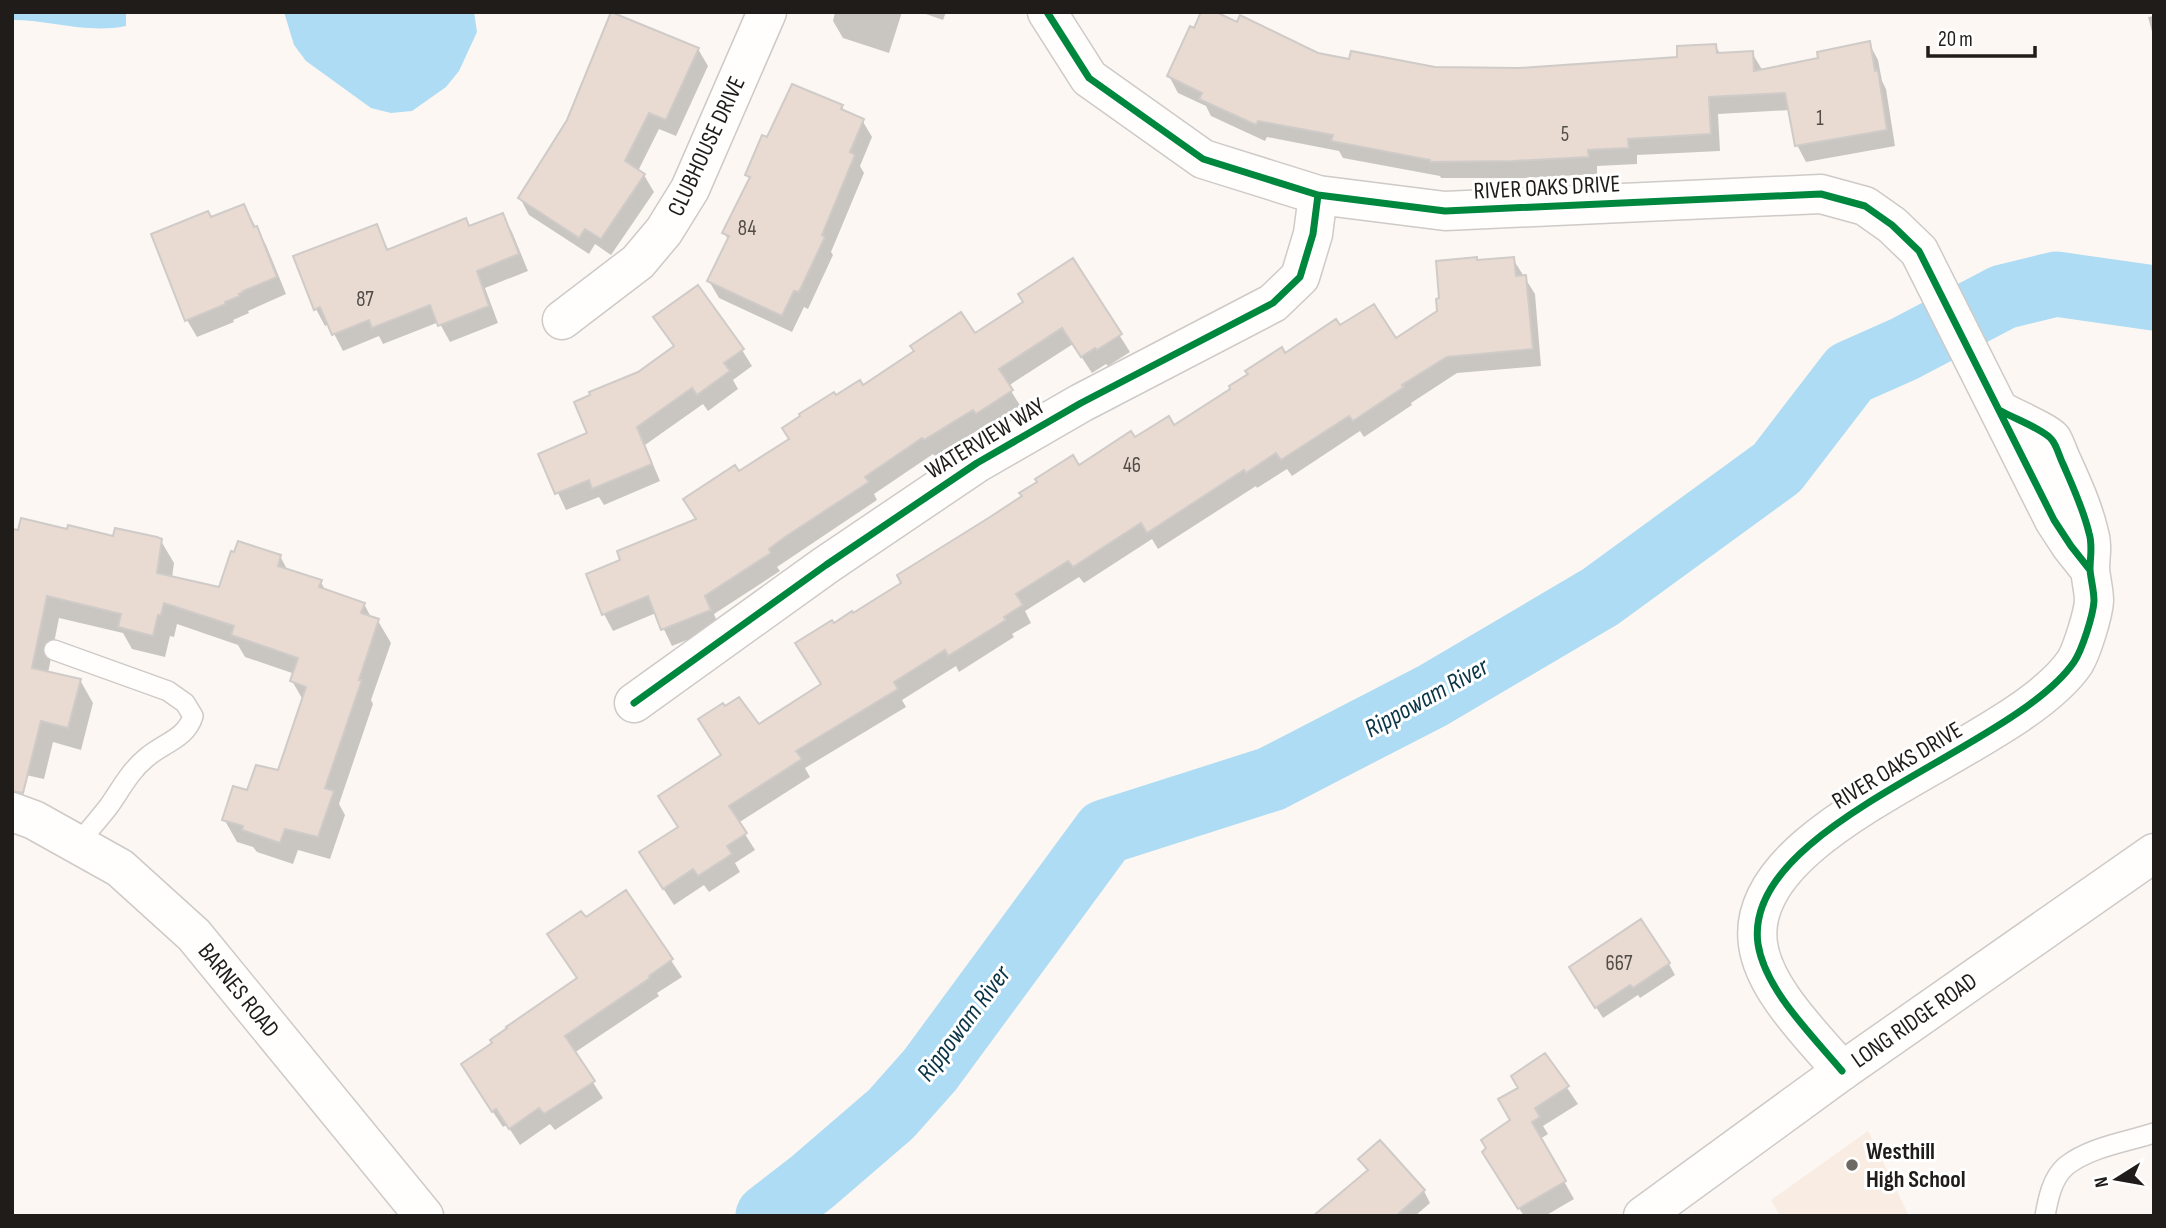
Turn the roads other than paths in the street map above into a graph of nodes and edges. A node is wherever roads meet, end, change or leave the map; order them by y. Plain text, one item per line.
1 (767, 12) edge
2 (1046, 12) edge
3 (1318, 195) junction
4 (562, 320) dead end
5 (54, 650) dead end
6 (634, 703) dead end
7 (12, 811) edge
8 (78, 844) junction
9 (2154, 853) edge
10 (1842, 1071) junction
11 (2154, 1133) edge
12 (424, 1216) edge
13 (1643, 1216) edge
14 (2045, 1216) edge

1 - 4 street, CLUBHOUSE DRIVE
2 - 3 street, RIVER OAKS DRIVE
3 - 6 street, WATERVIEW WAY
3 - 10 street, RIVER OAKS DRIVE
5 - 8 lane
7 - 8 street, BARNES ROAD
8 - 12 street, BARNES ROAD
9 - 10 street, LONG RIDGE ROAD
10 - 13 street, LONG RIDGE ROAD
11 - 14 lane

